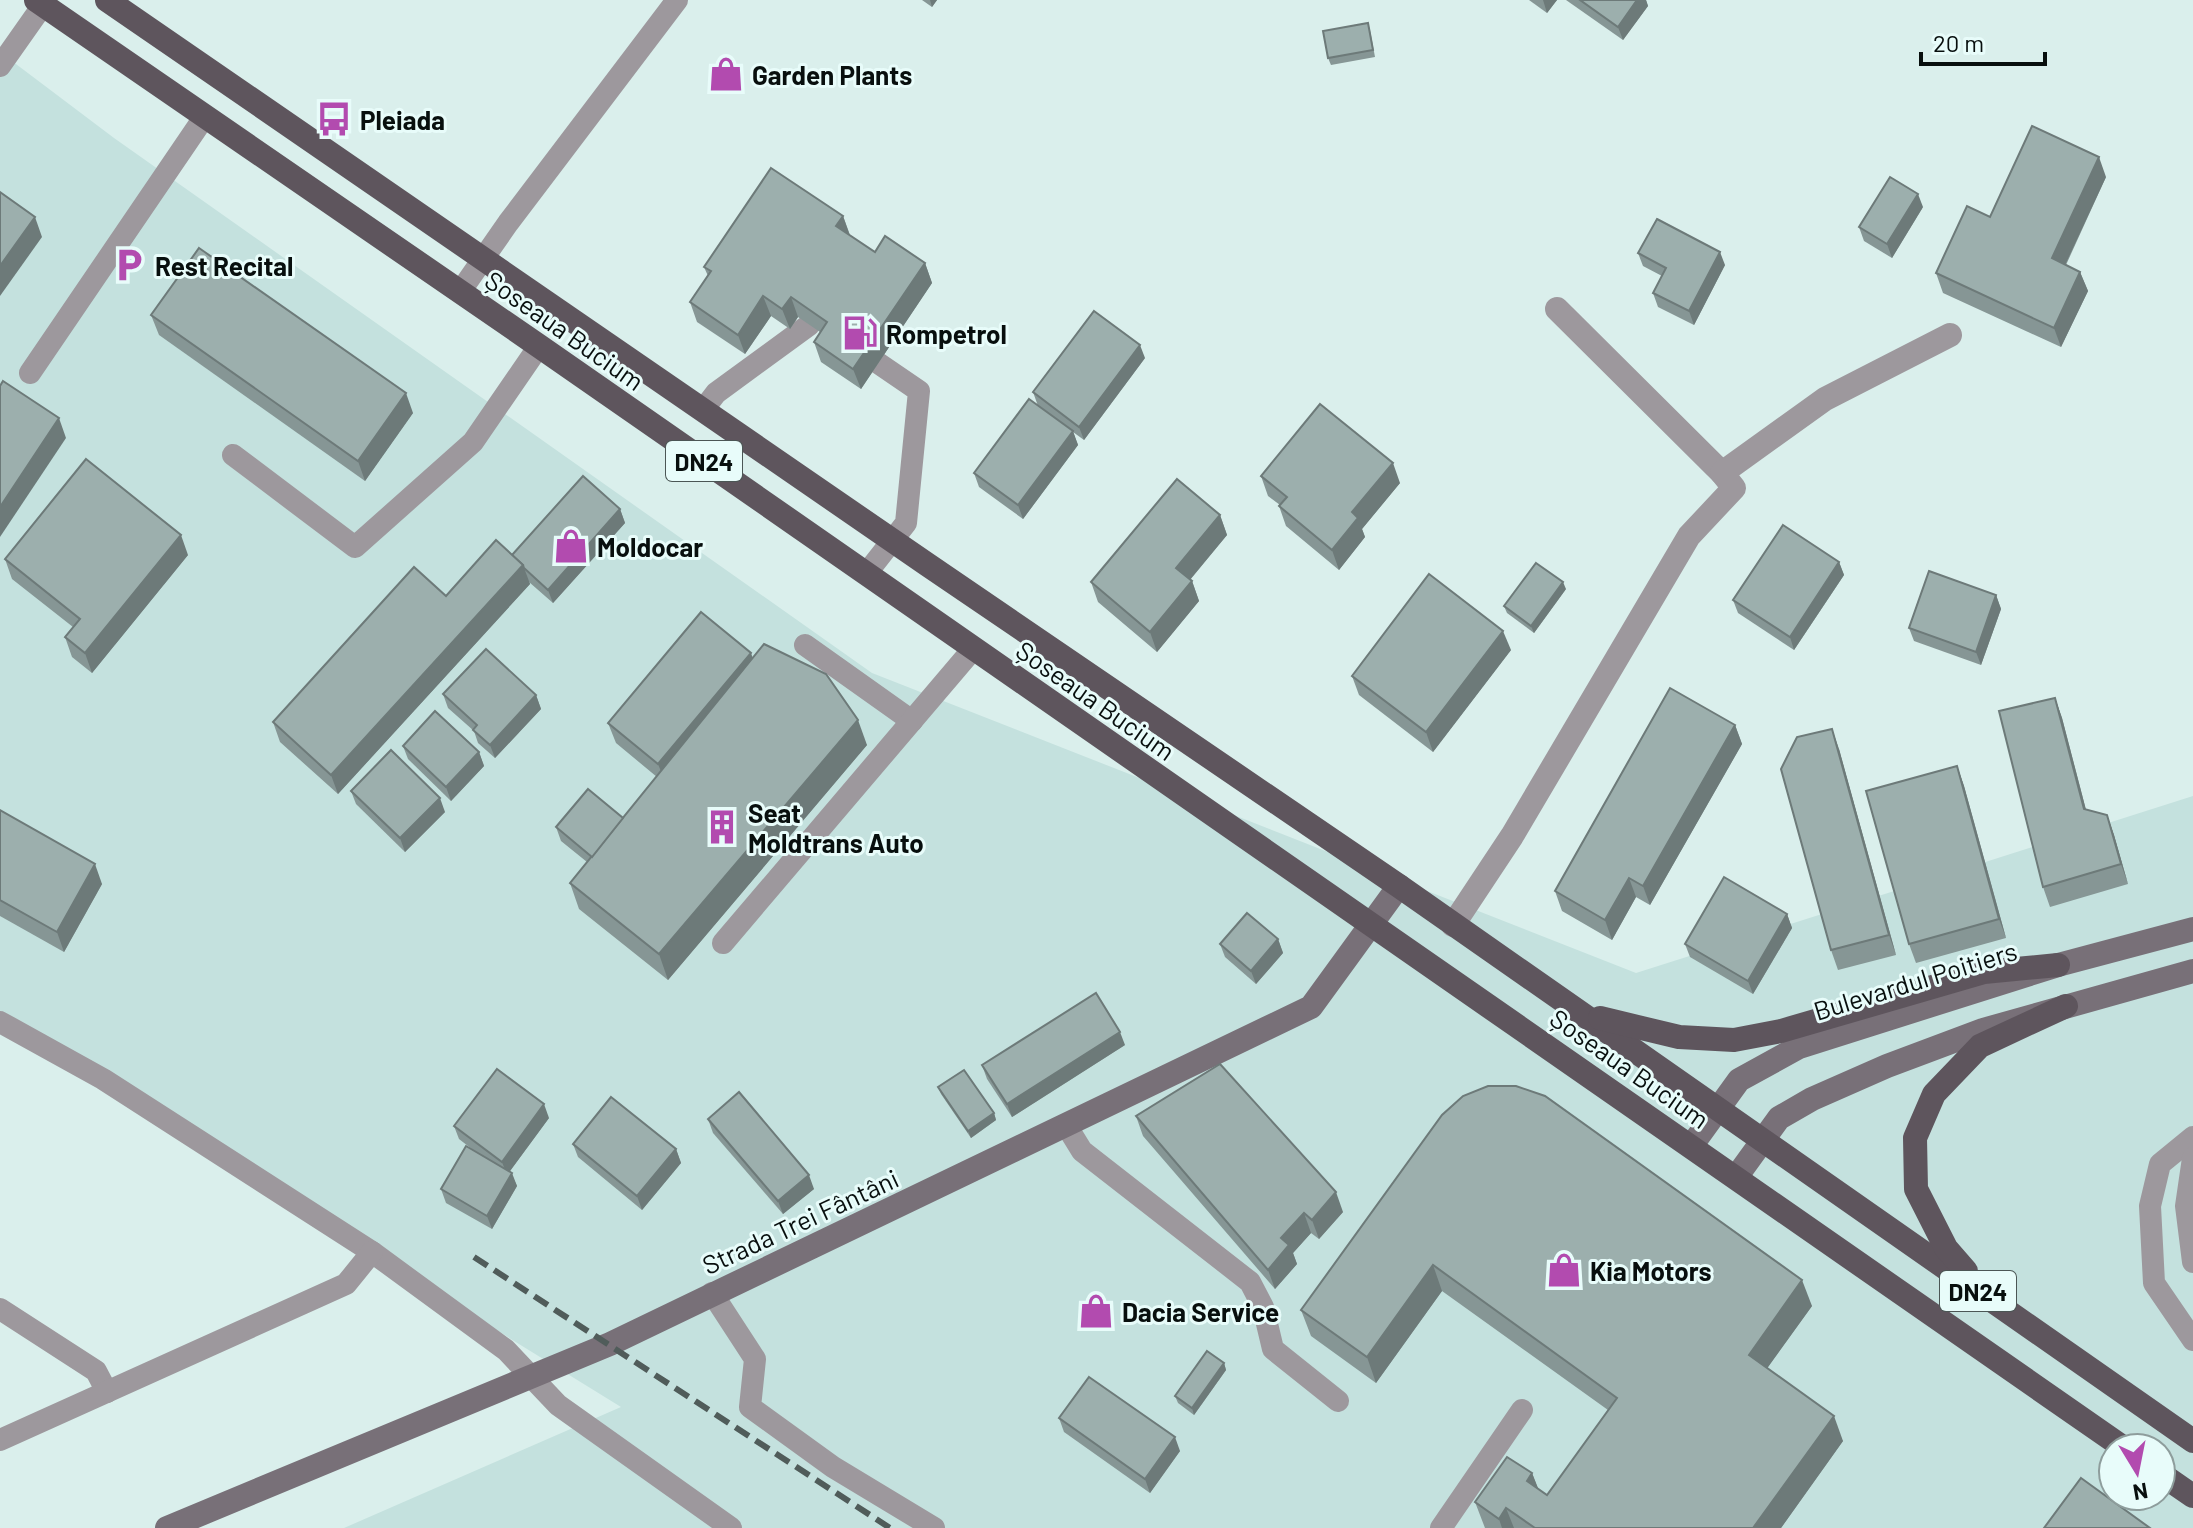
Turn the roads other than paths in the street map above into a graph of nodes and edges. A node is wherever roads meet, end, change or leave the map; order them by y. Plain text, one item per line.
1 (107, 0) edge
2 (677, 0) edge
3 (40, 3) edge
4 (0, 66) edge
5 (205, 116) junction
6 (483, 258) junction
7 (460, 292) junction
8 (1557, 309) dead end
9 (809, 325) edge
10 (1950, 335) dead end
11 (539, 346) junction
12 (878, 363) edge
13 (30, 373) dead end
14 (703, 410) junction
15 (233, 455) dead end
16 (1722, 473) junction
17 (892, 541) junction
18 (866, 574) junction
19 (805, 645) dead end
20 (973, 649) junction
21 (912, 721) junction
22 (1399, 886) junction
23 (1372, 924) junction
24 (1453, 925) junction
25 (2192, 933) edge
26 (723, 943) dead end
27 (2058, 965) junction
28 (2193, 971) edge
29 (2066, 1006) junction
30 (1581, 1014) junction
31 (0, 1022) edge
32 (1718, 1109) junction
33 (1066, 1125) junction
34 (2193, 1137) edge
35 (1762, 1140) junction
36 (1692, 1145) junction
37 (2192, 1160) edge
38 (1737, 1176) junction
39 (372, 1252) junction
40 (2193, 1262) edge
41 (712, 1293) junction
42 (1994, 1302) junction
43 (0, 1309) edge
44 (2193, 1340) edge
45 (531, 1378) junction
46 (107, 1392) junction
47 (1338, 1401) dead end
48 (1522, 1410) dead end
49 (2101, 1432) edge
50 (0, 1440) edge
51 (2193, 1441) edge
52 (167, 1528) edge
53 (731, 1528) edge
54 (934, 1528) edge
55 (1441, 1528) edge

1 - 6 main road, Șoseaua Bucium / DN24
2 - 6 lane
3 - 4 lane
3 - 5 main road, Șoseaua Bucium / DN24
5 - 7 main road, Șoseaua Bucium / DN24
5 - 13 lane
6 - 7 lane
6 - 14 main road, Șoseaua Bucium / DN24
7 - 11 main road, Șoseaua Bucium / DN24
8 - 16 street
9 - 14 lane
10 - 16 street
11 - 15 lane
11 - 18 main road, Șoseaua Bucium / DN24
12 - 17 lane
14 - 17 main road, Șoseaua Bucium / DN24
16 - 24 street
17 - 18 lane
17 - 22 main road, Șoseaua Bucium / DN24
18 - 20 main road, Șoseaua Bucium / DN24
19 - 21 lane
20 - 21 lane
20 - 23 main road, Șoseaua Bucium / DN24
21 - 26 lane
22 - 23 main road, Strada Trei Fântâni
22 - 24 main road, Șoseaua Bucium / DN24
23 - 33 main road, Strada Trei Fântâni
23 - 36 main road, Șoseaua Bucium / DN24
24 - 30 main road, Șoseaua Bucium / DN24
25 - 27 main road, Bulevardul Poitiers
27 - 30 main road
27 - 32 main road, Bulevardul Poitiers
28 - 29 main road
29 - 35 main road
29 - 42 main road
30 - 32 main road, Șoseaua Bucium / DN24
31 - 39 lane
32 - 35 main road, Șoseaua Bucium / DN24
32 - 36 main road, Bulevardul Poitiers
33 - 41 main road, Strada Trei Fântâni
33 - 47 lane
34 - 44 lane
35 - 38 main road
35 - 42 main road, Șoseaua Bucium / DN24
36 - 38 main road, Șoseaua Bucium / DN24
37 - 40 lane
38 - 49 main road, Șoseaua Bucium / DN24
39 - 45 lane
39 - 46 lane
41 - 45 main road, Strada Trei Fântâni
41 - 54 lane
42 - 51 main road, Șoseaua Bucium / DN24
43 - 46 lane
45 - 52 main road, Strada Trei Fântâni
45 - 53 lane
46 - 50 lane
48 - 55 lane

